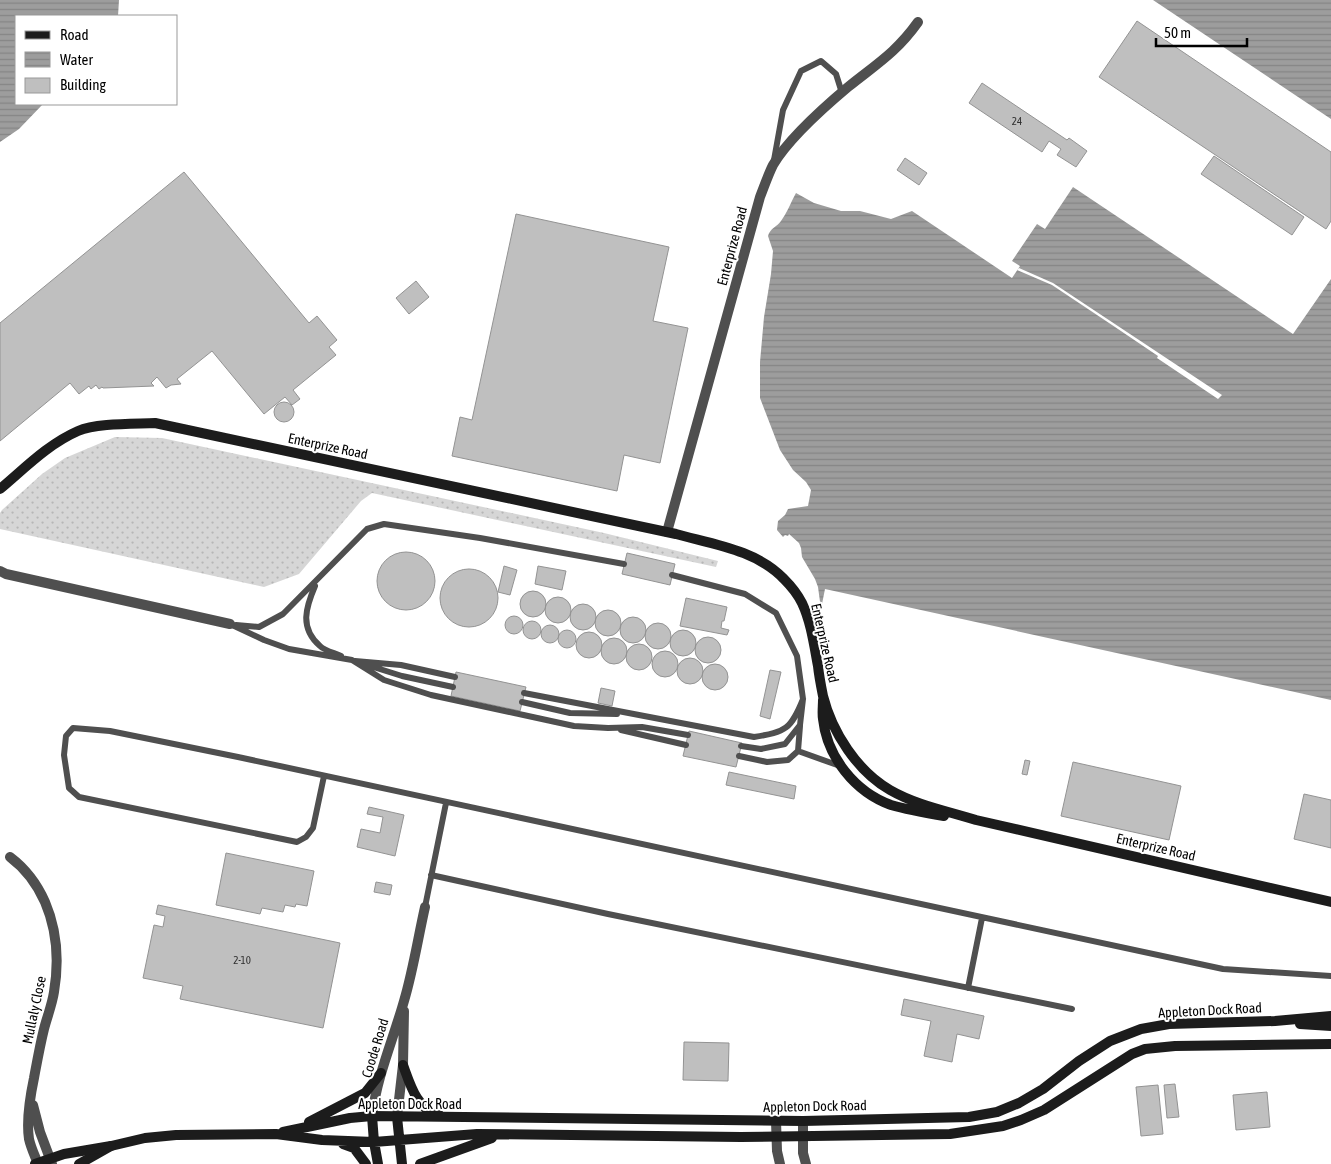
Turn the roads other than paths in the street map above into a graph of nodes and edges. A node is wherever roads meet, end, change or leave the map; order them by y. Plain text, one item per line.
1 (918, 22) dead end
2 (842, 93) junction
3 (773, 166) junction
4 (0, 489) edge
5 (667, 532) junction
6 (624, 564) dead end
7 (0, 571) edge
8 (672, 575) dead end
9 (316, 582) junction
10 (230, 624) junction
11 (352, 660) junction
12 (455, 677) dead end
13 (453, 687) dead end
14 (524, 693) dead end
15 (823, 697) junction
16 (803, 699) junction
17 (522, 702) dead end
18 (633, 714) junction
19 (800, 725) junction
20 (608, 728) junction
21 (688, 735) dead end
22 (686, 744) dead end
23 (741, 746) dead end
24 (798, 751) junction
25 (739, 756) dead end
26 (841, 767) junction
27 (324, 776) junction
28 (446, 803) junction
29 (976, 820) junction
30 (10, 857) dead end
31 (431, 875) junction
32 (1331, 902) edge
33 (425, 907) joint
34 (982, 918) junction
35 (1331, 976) edge
36 (968, 988) junction
37 (404, 1000) junction
38 (1072, 1009) dead end
39 (1331, 1016) edge
40 (1251, 1021) junction
41 (1331, 1026) edge
42 (1331, 1044) edge
43 (403, 1065) junction
44 (380, 1073) junction
45 (31, 1092) junction
46 (372, 1116) junction
47 (444, 1116) junction
48 (397, 1117) junction
49 (776, 1121) junction
50 (803, 1121) junction
51 (290, 1131) junction
52 (273, 1134) junction
53 (505, 1135) junction
54 (776, 1136) junction
55 (803, 1136) junction
56 (400, 1140) junction
57 (334, 1141) junction
58 (374, 1142) junction
59 (111, 1146) junction
60 (37, 1164) edge
61 (52, 1164) edge
62 (78, 1164) edge
63 (366, 1164) edge
64 (378, 1164) edge
65 (402, 1164) edge
66 (420, 1164) edge
67 (780, 1164) edge
68 (806, 1164) edge

1 - 2 street, Enterprize Road
2 - 3 street, Enterprize Road
2 - 3 lane
3 - 5 street, Enterprize Road
4 - 5 street, Enterprize Road
5 - 15 street, Enterprize Road
6 - 9 lane
7 - 10 street
8 - 16 lane
9 - 10 lane
9 - 11 lane
10 - 11 lane
11 - 12 lane
11 - 13 lane
11 - 20 lane
14 - 18 lane
15 - 26 street, Enterprize Road
15 - 29 street, Enterprize Road
16 - 18 lane
16 - 19 lane
17 - 18 lane
19 - 23 lane
19 - 24 lane
20 - 21 lane
20 - 22 lane
24 - 25 lane
24 - 26 lane
26 - 29 street, Enterprize Road
27 - 27 lane
27 - 28 lane
28 - 31 lane
28 - 34 lane
29 - 32 street, Enterprize Road
30 - 45 street, Mullaly Close
31 - 33 lane
31 - 36 lane
33 - 37 street, Coode Road
34 - 35 lane
34 - 36 lane
36 - 38 lane
37 - 43 street, Coode Road
37 - 44 street, Coode Road
39 - 40 street, Appleton Dock Road
40 - 41 street
40 - 50 street, Appleton Dock Road
42 - 55 street, Appleton Dock Road
43 - 47 street
43 - 48 street, Coode Road
44 - 46 street, Coode Road
44 - 51 street
45 - 60 street, Mullaly Close
45 - 61 street, Mullaly Close
46 - 48 street, Appleton Dock Road
46 - 51 street, Appleton Dock Road
46 - 58 street, Coode Road
47 - 48 street, Appleton Dock Road
47 - 49 street, Appleton Dock Road
48 - 56 street, Coode Road
49 - 50 street, Appleton Dock Road
49 - 54 street
50 - 55 street
51 - 52 street, Appleton Dock Road
52 - 57 street, Appleton Dock Road
52 - 59 street, Appleton Dock Road
53 - 54 street, Appleton Dock Road
53 - 56 street, Appleton Dock Road
53 - 66 street
54 - 55 street, Appleton Dock Road
54 - 67 street
55 - 68 street
56 - 58 street, Appleton Dock Road
56 - 65 street, Coode Road
57 - 58 street, Appleton Dock Road
57 - 63 street
58 - 64 street, Coode Road
59 - 60 street, Appleton Dock Road, bridge
59 - 62 street, Appleton Dock Road

